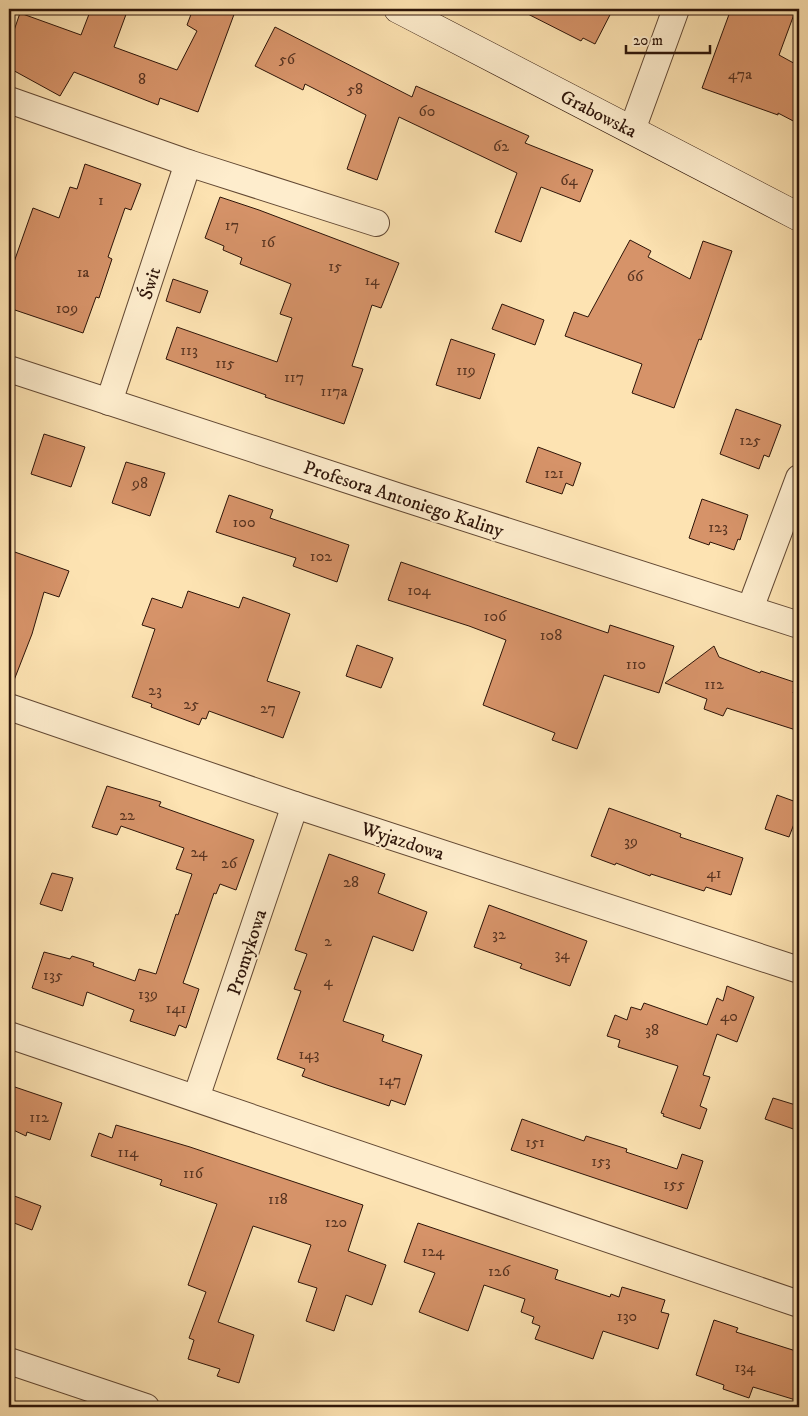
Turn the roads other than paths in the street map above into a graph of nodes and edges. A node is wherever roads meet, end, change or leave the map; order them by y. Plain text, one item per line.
1 (398, 9) edge
2 (676, 9) edge
3 (9, 100) edge
4 (632, 130) junction
5 (188, 163) junction
6 (799, 217) edge
7 (376, 223) dead end
8 (9, 369) edge
9 (109, 402) junction
10 (799, 478) edge
11 (750, 608) junction
12 (799, 625) edge
13 (9, 707) edge
14 (295, 805) junction
15 (799, 970) edge
16 (9, 1035) edge
17 (196, 1098) junction
18 (799, 1304) edge
19 (9, 1362) edge
20 (146, 1407) edge

1 - 4 street, Grabowska
2 - 4 street
3 - 5 street
4 - 6 street, Grabowska
5 - 7 street
5 - 9 street, Świt
8 - 9 street, Profesora Antoniego Kaliny
9 - 11 street, Profesora Antoniego Kaliny
10 - 11 street
11 - 12 street, Profesora Antoniego Kaliny
13 - 14 street, Wyjazdowa
14 - 15 street, Wyjazdowa
14 - 17 street, Promykowa
16 - 17 street
17 - 18 street
19 - 20 street

